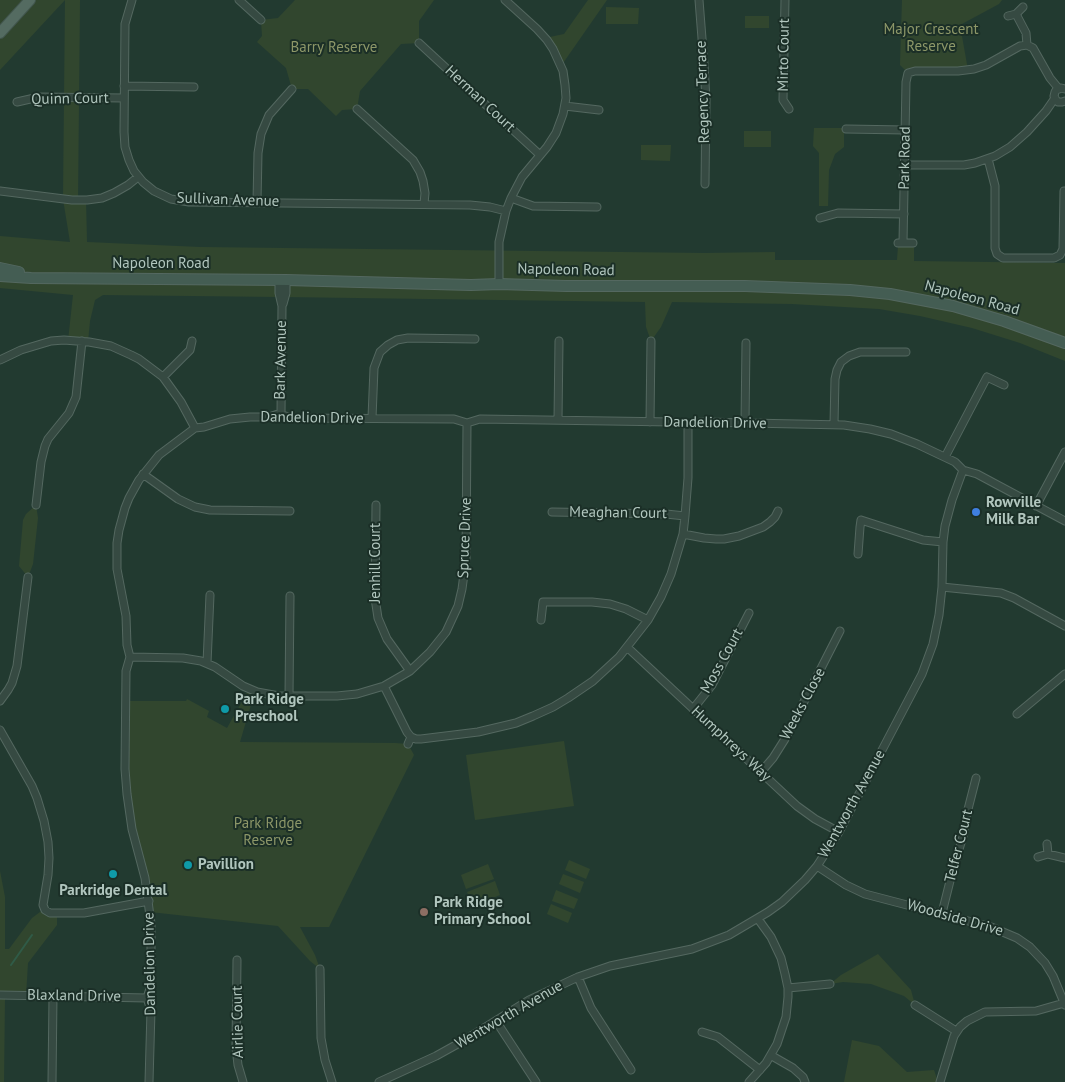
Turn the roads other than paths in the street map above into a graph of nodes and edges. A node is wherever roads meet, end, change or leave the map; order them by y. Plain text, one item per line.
1 (30, 0) edge
2 (132, 0) edge
3 (239, 0) edge
4 (505, 0) edge
5 (699, 0) edge
6 (784, 0) edge
7 (1023, 8) dead end
8 (261, 20) dead end
9 (0, 33) edge
10 (419, 43) dead end
11 (1027, 45) junction
12 (124, 86) junction
13 (194, 87) dead end
14 (292, 89) dead end
15 (1061, 95) edge
16 (124, 98) junction
17 (17, 102) dead end
18 (565, 106) junction
19 (358, 109) dead end
20 (788, 109) dead end
21 (599, 110) dead end
22 (846, 129) dead end
23 (905, 130) junction
24 (540, 155) junction
25 (988, 159) junction
26 (904, 165) junction
27 (138, 177) junction
28 (705, 184) dead end
29 (1062, 190) edge
30 (0, 192) edge
31 (511, 198) junction
32 (257, 202) junction
33 (424, 204) junction
34 (597, 207) dead end
35 (506, 211) junction
36 (904, 214) junction
37 (820, 218) dead end
38 (913, 243) dead end
39 (0, 268) edge
40 (0, 276) edge
41 (59, 278) junction
42 (282, 280) junction
43 (499, 284) junction
44 (475, 339) dead end
45 (82, 341) junction
46 (192, 341) dead end
47 (559, 341) dead end
48 (651, 341) dead end
49 (746, 343) dead end
50 (1065, 343) edge
51 (906, 352) dead end
52 (0, 360) edge
53 (163, 377) junction
54 (1004, 385) dead end
55 (281, 414) junction
56 (372, 418) junction
57 (558, 420) junction
58 (650, 422) junction
59 (467, 423) junction
60 (745, 423) junction
61 (834, 424) junction
62 (688, 425) junction
63 (195, 428) junction
64 (1065, 452) edge
65 (945, 457) junction
66 (963, 470) junction
67 (143, 474) junction
68 (376, 505) dead end
69 (36, 506) dead end
70 (1036, 506) junction
71 (290, 511) dead end
72 (778, 511) dead end
73 (552, 512) dead end
74 (685, 516) junction
75 (1065, 521) edge
76 (683, 534) junction
77 (943, 542) junction
78 (858, 554) dead end
79 (28, 577) dead end
80 (942, 587) junction
81 (210, 595) dead end
82 (290, 596) dead end
83 (749, 613) dead end
84 (541, 620) dead end
85 (648, 620) junction
86 (1065, 626) edge
87 (840, 632) dead end
88 (627, 648) junction
89 (130, 657) junction
90 (208, 663) junction
91 (410, 671) junction
92 (1065, 674) edge
93 (384, 686) junction
94 (289, 696) junction
95 (0, 701) edge
96 (693, 709) junction
97 (1017, 714) dead end
98 (0, 730) edge
99 (761, 772) junction
100 (976, 778) dead end
101 (840, 832) junction
102 (1047, 844) dead end
103 (1048, 854) junction
104 (1038, 856) dead end
105 (1065, 858) edge
106 (817, 866) junction
107 (148, 901) junction
108 (942, 914) junction
109 (758, 919) junction
110 (237, 960) dead end
111 (320, 970) dead end
112 (578, 977) junction
113 (830, 984) dead end
114 (788, 988) junction
115 (0, 996) edge
116 (53, 996) junction
117 (148, 998) junction
118 (1065, 1004) edge
119 (915, 1005) dead end
120 (496, 1021) junction
121 (956, 1031) junction
122 (702, 1032) dead end
123 (772, 1056) junction
124 (631, 1070) dead end
125 (760, 1070) junction
126 (394, 1079) edge
127 (52, 1082) edge
128 (149, 1082) edge
129 (243, 1082) edge
130 (332, 1082) edge
131 (379, 1082) edge
132 (536, 1082) edge
133 (749, 1082) edge
134 (805, 1082) edge
135 (940, 1082) edge

1 - 9 main road
2 - 12 street, Sullivan Avenue
3 - 8 street
4 - 18 street
5 - 28 street, Regency Terrace
6 - 20 street, Mirto Court
7 - 11 street
10 - 24 street, Herman Court
11 - 15 street
11 - 23 street, Park Road
12 - 13 street
12 - 16 street, Sullivan Avenue
14 - 32 street
15 - 25 street
16 - 17 street, Quinn Court
16 - 27 street, Sullivan Avenue
18 - 21 street
18 - 24 street
19 - 33 street
22 - 23 street
23 - 26 street, Park Road
24 - 31 street
25 - 26 street
25 - 29 street
26 - 36 street, Park Road
27 - 30 street
27 - 32 street, Sullivan Avenue
31 - 34 street
31 - 35 street
32 - 33 street, Sullivan Avenue
33 - 35 street, Sullivan Avenue
35 - 43 street
36 - 37 street
36 - 38 street, Park Road
39 - 41 main road, Napoleon Road
40 - 41 main road, Napoleon Road
41 - 42 main road, Napoleon Road
42 - 43 main road, Napoleon Road
42 - 55 street, Bark Avenue
43 - 50 main road, Napoleon Road
44 - 56 street
45 - 52 street
45 - 53 street
45 - 69 street
46 - 53 street
47 - 57 street
48 - 58 street
49 - 60 street
51 - 61 street
53 - 63 street
54 - 65 street
55 - 56 street, Dandelion Drive
55 - 63 street, Dandelion Drive
56 - 59 street, Dandelion Drive
57 - 58 street, Dandelion Drive
57 - 59 street, Dandelion Drive
58 - 62 street, Dandelion Drive
59 - 91 street, Spruce Drive
60 - 61 street, Dandelion Drive
60 - 62 street, Dandelion Drive
61 - 65 street, Dandelion Drive
62 - 74 street
63 - 67 street, Dandelion Drive
64 - 70 street
65 - 66 street, Dandelion Drive
66 - 70 street, Dandelion Drive
66 - 77 street, Wentworth Avenue
67 - 71 street
67 - 89 street, Dandelion Drive
68 - 91 street, Jenhill Court
70 - 75 street, Dandelion Drive
72 - 76 street
73 - 74 street, Meaghan Court
74 - 76 street
76 - 85 street
77 - 78 street
77 - 80 street, Wentworth Avenue
79 - 95 street
80 - 86 street
80 - 101 street, Wentworth Avenue
81 - 90 street
82 - 94 street
83 - 96 street, Moss Court
84 - 85 street
85 - 88 street
87 - 99 street, Weeks Close
88 - 93 street
88 - 96 street, Humphreys Way
89 - 90 street, Spruce Drive
89 - 107 street, Dandelion Drive
90 - 94 street, Spruce Drive
91 - 93 street, Spruce Drive
92 - 97 street
93 - 94 street, Spruce Drive
96 - 99 street, Humphreys Way
98 - 107 street
99 - 101 street, Humphreys Way
100 - 108 street, Telfer Court
101 - 106 street, Wentworth Avenue
102 - 103 street
103 - 104 street
103 - 105 street
106 - 108 street, Woodside Drive
106 - 109 street, Wentworth Avenue
107 - 117 street, Dandelion Drive
108 - 118 street, Woodside Drive
109 - 112 street, Wentworth Avenue
109 - 114 street
110 - 129 street, Airlie Court
111 - 130 street
112 - 120 street, Wentworth Avenue
112 - 124 street
113 - 114 street
114 - 123 street
115 - 116 street, Blaxland Drive
116 - 117 street, Blaxland Drive
116 - 127 street
117 - 128 street, Dandelion Drive
118 - 121 street
119 - 121 street
120 - 126 street, Wentworth Avenue
120 - 132 street
121 - 135 street
122 - 125 street
123 - 125 street
123 - 134 street
125 - 133 street
126 - 131 street, Wentworth Avenue

